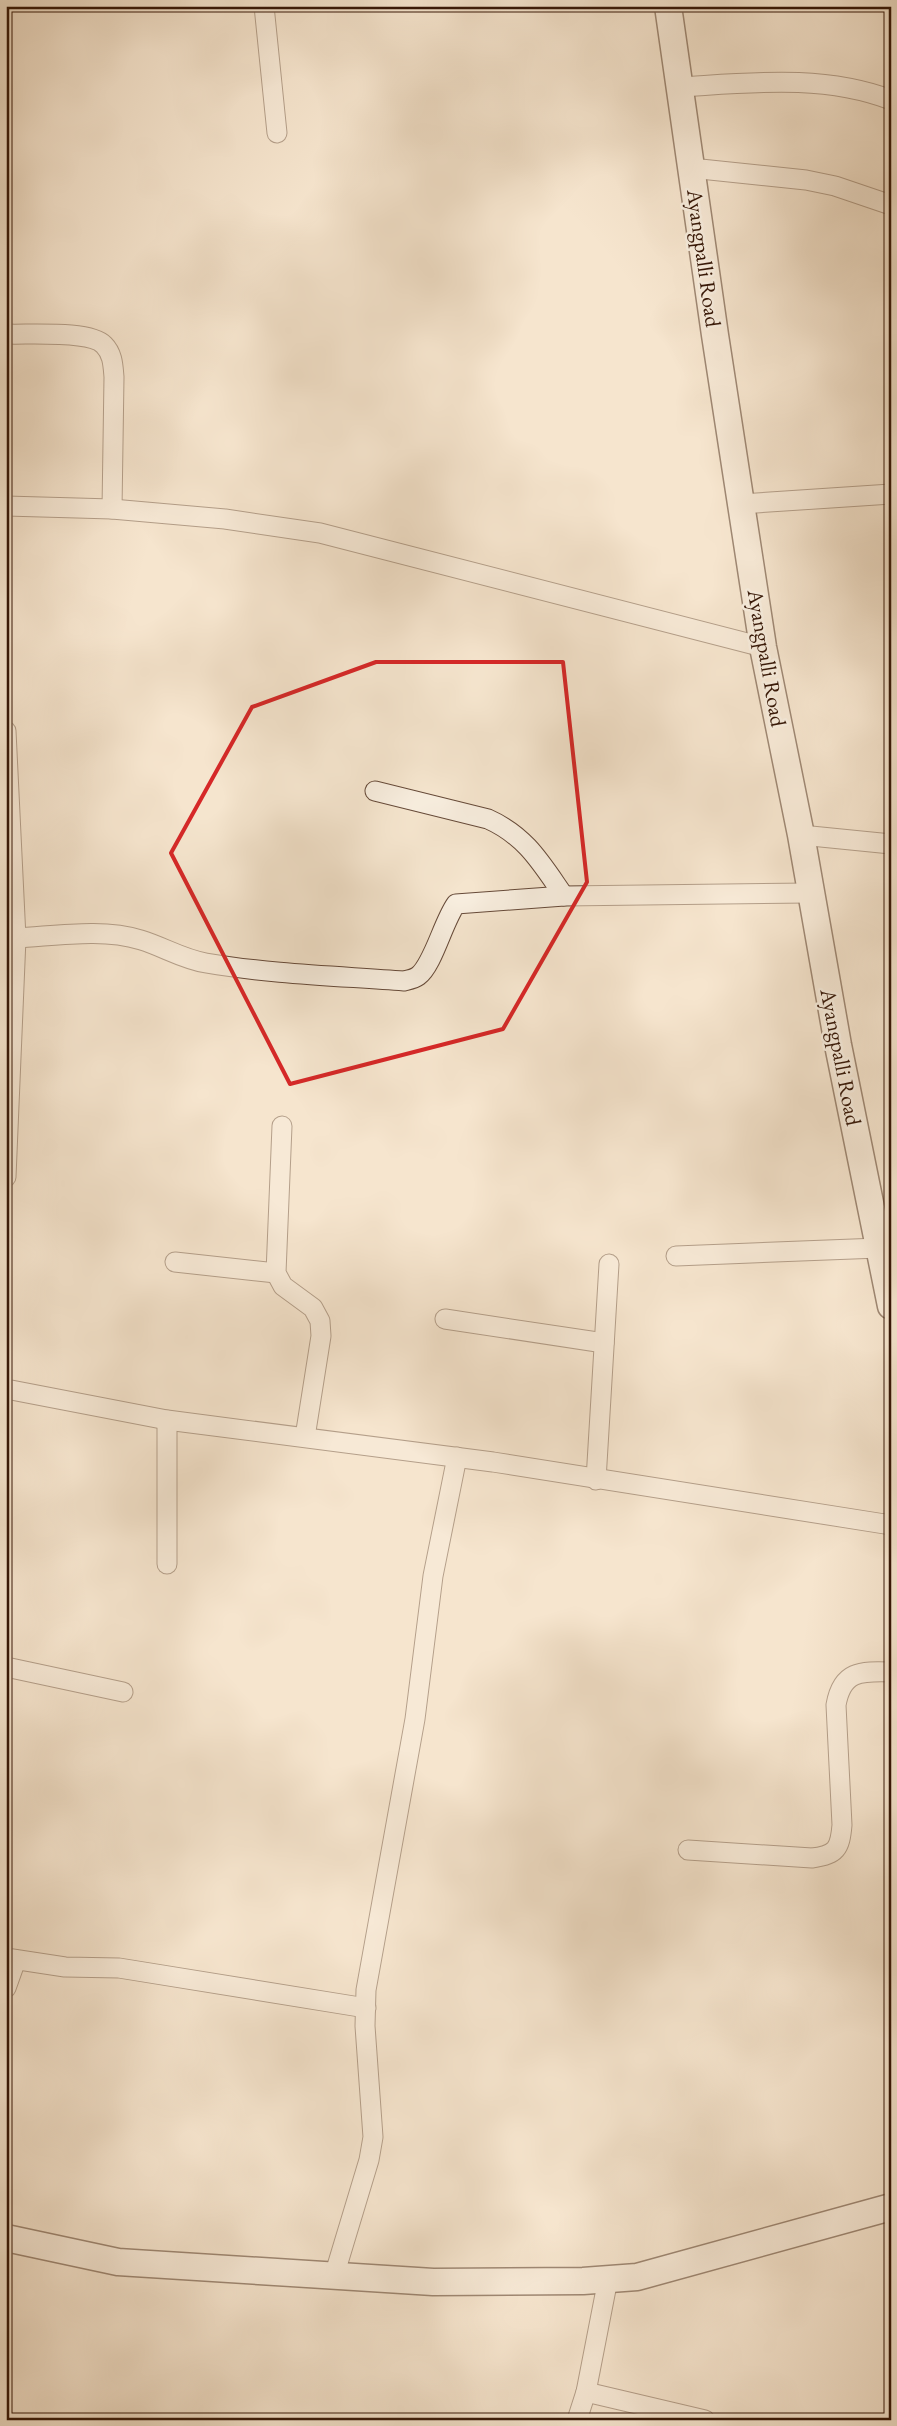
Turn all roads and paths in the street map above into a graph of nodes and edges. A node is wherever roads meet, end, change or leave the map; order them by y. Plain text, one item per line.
1 (264, 6) edge
2 (668, 6) edge
3 (679, 87) junction
4 (891, 100) edge
5 (276, 133) dead end
6 (691, 168) junction
7 (891, 205) edge
8 (6, 334) edge
9 (891, 494) edge
10 (740, 504) junction
11 (6, 506) edge
12 (112, 509) junction
13 (763, 647) junction
14 (6, 731) edge
15 (375, 791) dead end
16 (801, 835) junction
17 (891, 844) edge
18 (809, 893) junction
19 (564, 896) junction
20 (16, 938) junction
21 (282, 1126) dead end
22 (6, 1177) edge
23 (879, 1248) junction
24 (676, 1256) dead end
25 (175, 1262) dead end
26 (609, 1264) dead end
27 (276, 1273) junction
28 (891, 1306) edge
29 (445, 1318) dead end
30 (604, 1343) junction
31 (6, 1389) edge
32 (167, 1420) junction
33 (305, 1437) junction
34 (457, 1458) junction
35 (596, 1480) junction
36 (891, 1525) edge
37 (167, 1564) dead end
38 (6, 1667) edge
39 (891, 1672) edge
40 (123, 1692) dead end
41 (688, 1850) dead end
42 (11, 1959) edge
43 (6, 1988) edge
44 (366, 2008) junction
45 (891, 2207) edge
46 (6, 2238) edge
47 (334, 2276) junction
48 (608, 2279) junction
49 (586, 2392) junction
50 (577, 2420) edge
51 (705, 2420) edge

1 - 5 street
2 - 3 street, Ayangpalli Road
3 - 4 street
3 - 6 street, Ayangpalli Road
6 - 7 street
6 - 10 street, Ayangpalli Road
8 - 12 street
9 - 10 street
10 - 13 street, Ayangpalli Road
11 - 12 street
12 - 13 street
13 - 16 street, Ayangpalli Road
14 - 20 street
15 - 19 street
16 - 17 street
16 - 18 street, Ayangpalli Road
18 - 19 street
18 - 23 street, Ayangpalli Road
19 - 20 street
20 - 22 street
21 - 27 street
23 - 24 street
23 - 28 street, Ayangpalli Road
25 - 27 street
26 - 30 street
27 - 33 street
29 - 30 street
30 - 35 street
31 - 32 street
32 - 33 street
32 - 37 street
33 - 34 street
34 - 35 street
34 - 44 street
35 - 36 street
38 - 40 street
39 - 41 street
42 - 43 street
42 - 44 street
44 - 47 street
45 - 48 street
46 - 47 street
47 - 48 street
48 - 49 street
49 - 50 street
49 - 51 street

